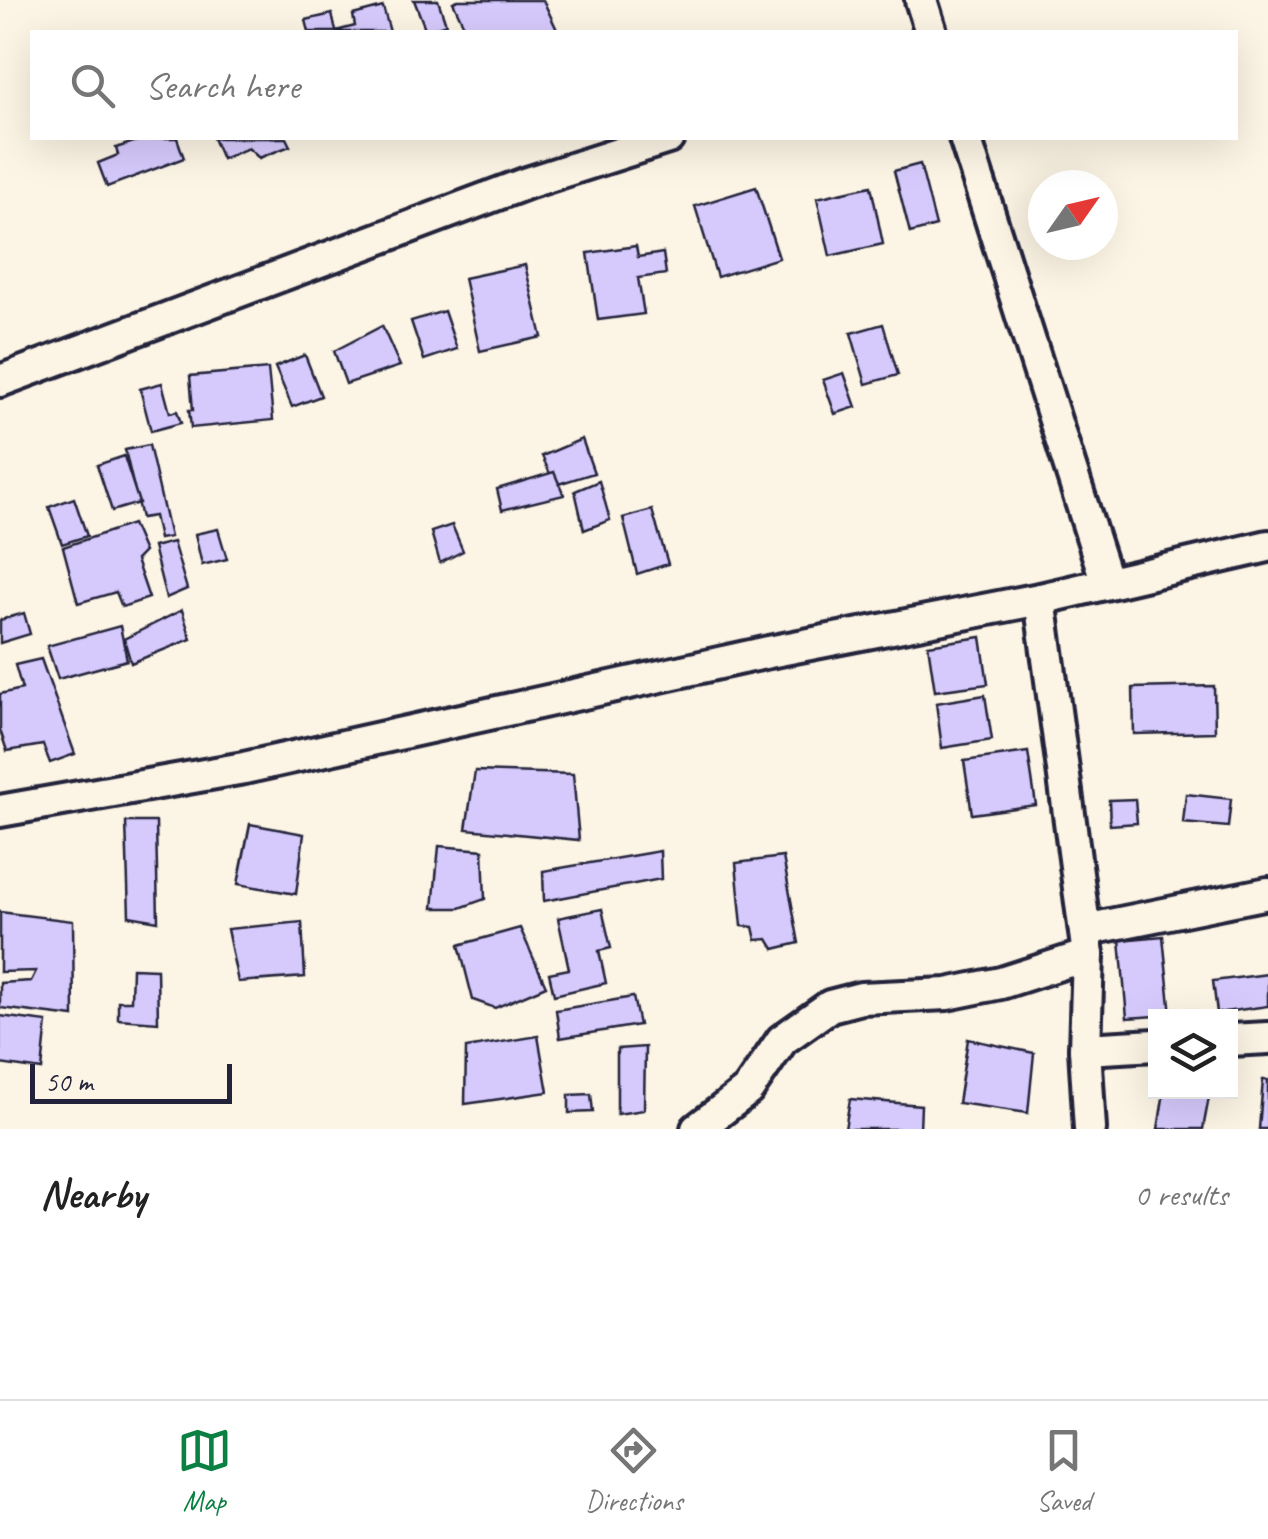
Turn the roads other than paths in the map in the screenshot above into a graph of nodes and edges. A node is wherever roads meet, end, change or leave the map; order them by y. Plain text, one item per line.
1 (921, 0) edge
2 (931, 30) edge
3 (662, 140) edge
4 (966, 140) edge
5 (0, 381) edge
6 (1268, 546) edge
7 (1107, 583) junction
8 (1040, 599) junction
9 (0, 811) edge
10 (1268, 892) edge
11 (1086, 943) junction
12 (1268, 1038) edge
13 (1238, 1040) edge
14 (1148, 1045) edge
15 (1085, 1049) junction
16 (697, 1129) edge
17 (1090, 1129) edge

1 - 2 street
3 - 5 street
4 - 7 street
6 - 7 street
7 - 8 street
8 - 9 street
8 - 11 street
10 - 11 street
11 - 15 street
11 - 16 street
12 - 13 street
14 - 15 street
15 - 17 street

